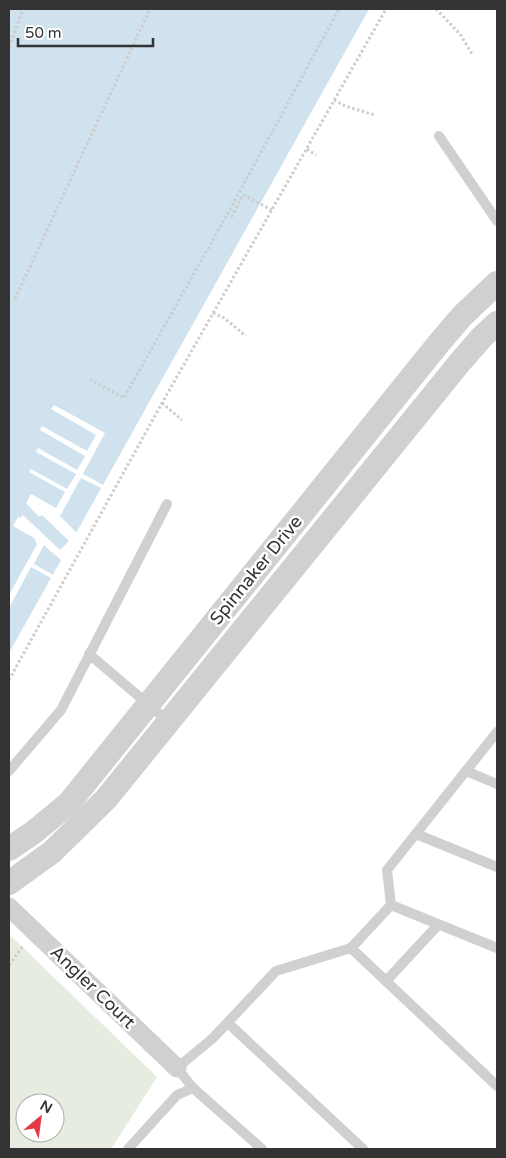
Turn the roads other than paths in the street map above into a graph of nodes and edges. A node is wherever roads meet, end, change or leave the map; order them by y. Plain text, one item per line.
1 (438, 136) dead end
2 (497, 221) edge
3 (497, 283) edge
4 (497, 323) edge
5 (167, 504) dead end
6 (89, 654) junction
7 (148, 705) junction
8 (169, 722) junction
9 (497, 732) edge
10 (466, 771) junction
11 (9, 772) edge
12 (497, 784) edge
13 (416, 834) junction
14 (9, 849) edge
15 (497, 867) edge
16 (9, 883) edge
17 (391, 905) junction
18 (9, 907) edge
19 (438, 924) junction
20 (351, 948) junction
21 (497, 948) edge
22 (386, 981) junction
23 (228, 1023) junction
24 (177, 1068) junction
25 (497, 1086) edge
26 (193, 1088) junction
27 (128, 1149) edge
28 (262, 1149) edge
29 (363, 1149) edge

1 - 2 lane
3 - 7 street, Spinnaker Drive
4 - 8 street, Spinnaker Drive
5 - 6 lane
6 - 7 lane
6 - 11 lane
7 - 8 lane
7 - 14 street, Spinnaker Drive
8 - 16 street, Spinnaker Drive
9 - 10 lane
10 - 12 lane
10 - 13 lane
13 - 15 lane
13 - 17 lane
17 - 19 lane
17 - 20 lane
18 - 24 street, Angler Court
19 - 21 lane
19 - 22 lane
20 - 22 lane
20 - 23 lane
22 - 25 lane
23 - 24 lane
23 - 29 lane
24 - 26 lane
26 - 27 lane
26 - 28 lane

